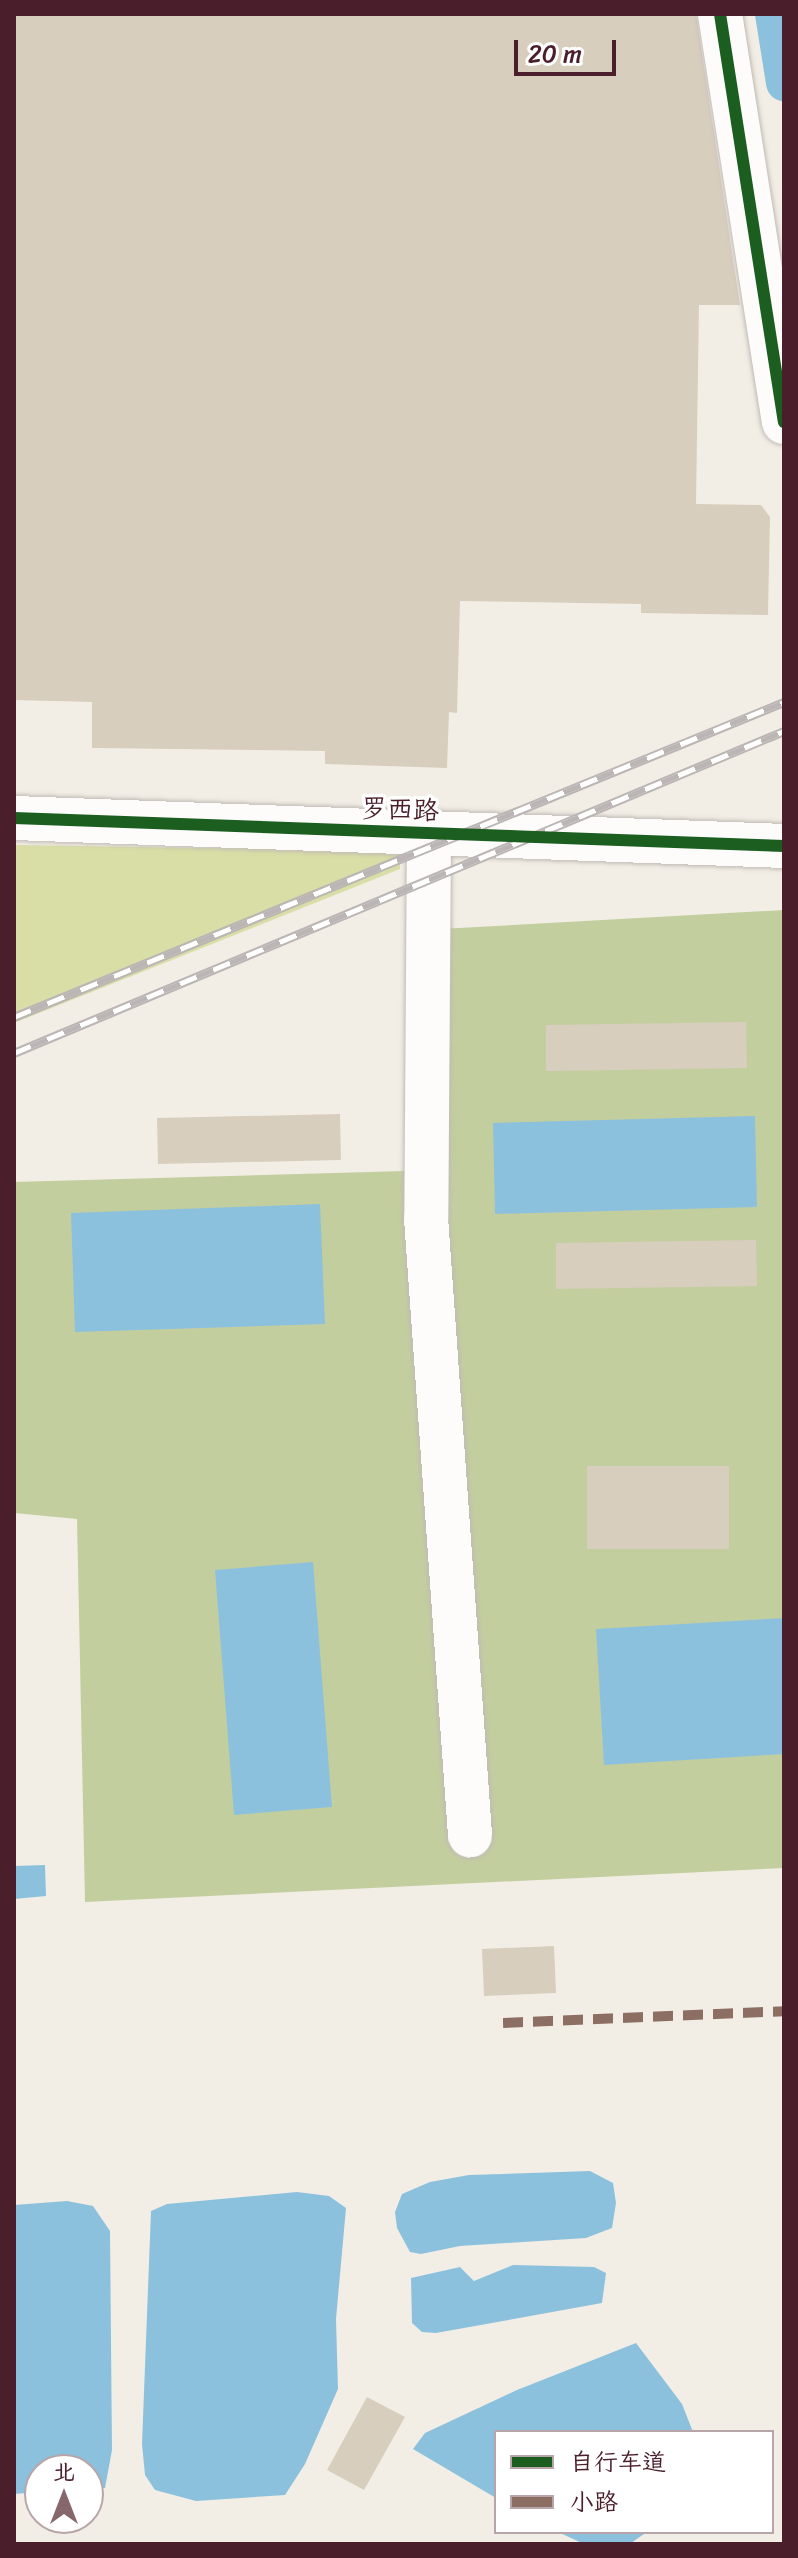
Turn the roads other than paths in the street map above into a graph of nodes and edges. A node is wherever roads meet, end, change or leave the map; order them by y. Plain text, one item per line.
1 (720, 14) edge
2 (784, 422) edge
3 (14, 818) edge
4 (429, 833) junction
5 (784, 846) edge
6 (470, 1835) dead end

1 - 2 street
3 - 4 street, 罗西路
4 - 5 street, 罗西路
4 - 6 street

